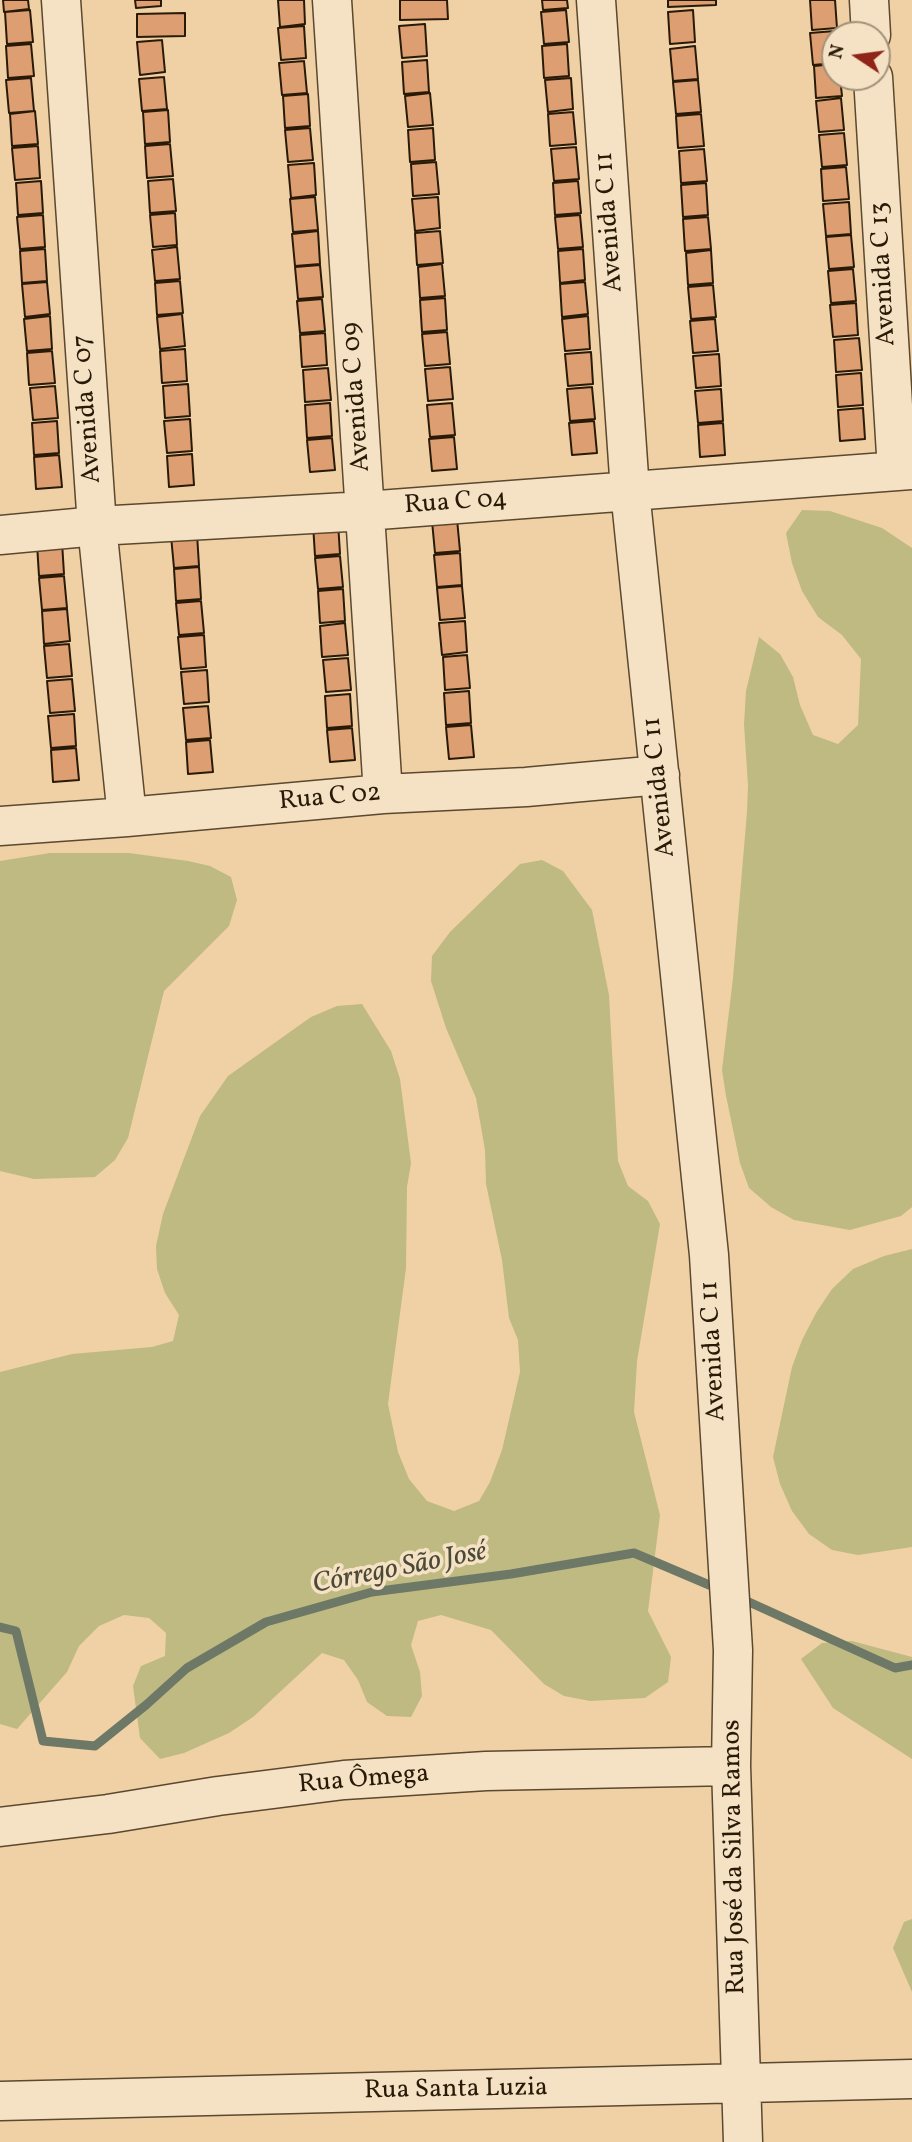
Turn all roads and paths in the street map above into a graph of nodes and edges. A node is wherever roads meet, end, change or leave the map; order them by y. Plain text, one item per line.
1 (61, 0) edge
2 (332, 0) edge
3 (596, 0) edge
4 (869, 0) edge
5 (870, 21) edge
6 (874, 91) edge
7 (905, 470) edge
8 (630, 491) junction
9 (365, 511) junction
10 (97, 526) junction
11 (0, 535) edge
12 (660, 775) junction
13 (383, 794) junction
14 (127, 817) junction
15 (0, 826) edge
16 (728, 1573) joint
17 (732, 1766) junction
18 (0, 1827) edge
19 (912, 2079) edge
20 (741, 2084) junction
21 (0, 2101) edge
22 (743, 2142) edge

1 - 10 street, Avenida C 07
2 - 9 street, Avenida C 09
3 - 8 street, Avenida C 11
4 - 5 street
6 - 7 street, Avenida C 13
7 - 8 street, Rua C 04
8 - 9 street, Rua C 04
8 - 12 street, Avenida C 11
9 - 10 street, Rua C 04
9 - 13 street, Avenida C 09
10 - 11 street, Rua C 04
10 - 14 street, Avenida C 07
12 - 13 street, Rua C 02
12 - 16 street, Avenida C 11
13 - 14 street, Rua C 02
14 - 15 street, Rua C 02
16 - 17 street, Rua José da Silva Ramos
17 - 18 street, Rua Ômega
17 - 20 street, Rua José da Silva Ramos
19 - 20 street, Rua Santa Luzia
20 - 21 street, Rua Santa Luzia
20 - 22 street, Rua José da Silva Ramos

